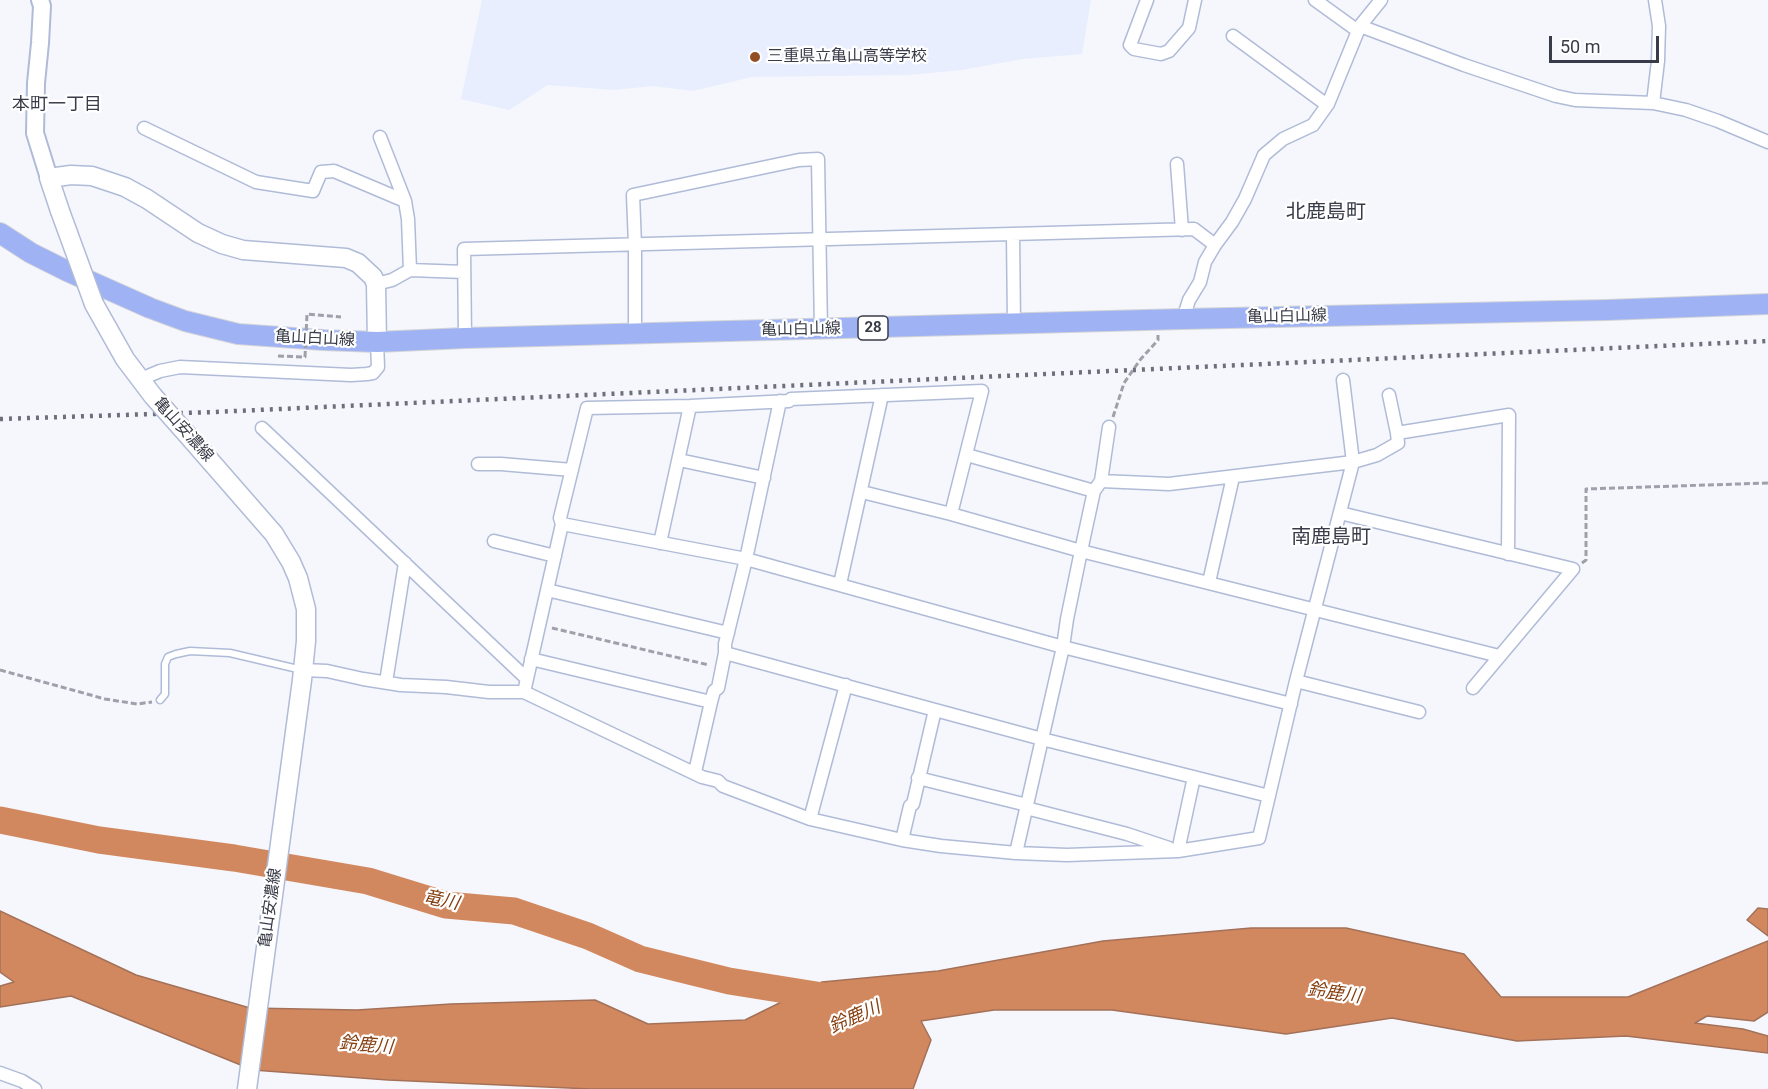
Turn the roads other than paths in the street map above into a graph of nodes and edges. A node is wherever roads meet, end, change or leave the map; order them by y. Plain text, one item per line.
1 (40, 0) edge
2 (1147, 0) edge
3 (1195, 0) edge
4 (1315, 0) edge
5 (1381, 0) edge
6 (1655, 0) edge
7 (1359, 29) junction
8 (1233, 36) dead end
9 (1653, 103) junction
10 (1327, 105) junction
11 (144, 128) dead end
12 (380, 137) dead end
13 (1768, 142) edge
14 (1177, 164) dead end
15 (49, 178) junction
16 (405, 201) junction
17 (1182, 230) junction
18 (0, 233) edge
19 (1013, 234) junction
20 (819, 239) junction
21 (635, 245) junction
22 (1215, 245) junction
23 (410, 270) junction
24 (464, 272) junction
25 (376, 284) junction
26 (1768, 304) edge
27 (1183, 319) junction
28 (1014, 324) junction
29 (821, 330) junction
30 (635, 334) junction
31 (465, 338) junction
32 (377, 342) junction
33 (141, 380) junction
34 (1343, 380) dead end
35 (1389, 395) dead end
36 (882, 396) junction
37 (780, 401) junction
38 (690, 406) junction
39 (1109, 427) road end
40 (262, 428) dead end
41 (1397, 433) junction
42 (967, 454) junction
43 (679, 460) junction
44 (1353, 462) junction
45 (478, 464) dead end
46 (572, 470) junction
47 (1233, 477) junction
48 (764, 478) junction
49 (1097, 486) junction
50 (862, 492) junction
51 (1340, 513) junction
52 (951, 514) junction
53 (562, 524) junction
54 (494, 541) dead end
55 (660, 543) junction
56 (1081, 551) junction
57 (1508, 554) junction
58 (555, 556) junction
59 (746, 559) junction
60 (405, 563) junction
61 (1209, 582) junction
62 (840, 584) junction
63 (547, 590) junction
64 (1315, 610) junction
65 (728, 633) junction
66 (1063, 647) junction
67 (725, 653) junction
68 (1499, 656) junction
69 (531, 659) junction
70 (302, 675) junction
71 (527, 679) junction
72 (1296, 681) junction
73 (386, 682) junction
74 (846, 685) junction
75 (1473, 688) dead end
76 (524, 692) junction
77 (160, 700) road end
78 (711, 702) junction
79 (1291, 704) junction
80 (935, 710) junction
81 (1419, 712) dead end
82 (1042, 738) junction
83 (695, 772) junction
84 (1194, 777) junction
85 (918, 778) junction
86 (1269, 796) junction
87 (1027, 807) junction
88 (810, 819) junction
89 (902, 840) junction
90 (1178, 851) junction
91 (1016, 853) junction
92 (0, 1073) edge
93 (35, 1089) edge
94 (247, 1089) edge

1 - 15 street
2 - 3 street
4 - 7 street
5 - 7 street
6 - 9 street
7 - 9 street
7 - 10 street
8 - 10 street
9 - 13 street
10 - 22 street
11 - 16 street
12 - 16 street
14 - 17 street
15 - 25 main road
15 - 33 main road, 亀山安濃線, bridge
16 - 23 street
17 - 19 street
17 - 22 street
18 - 32 main road, 亀山白山線 / 28
19 - 20 street
19 - 28 street
20 - 21 street
20 - 21 street
20 - 29 street
21 - 24 street
21 - 30 street
22 - 27 street
23 - 24 street
23 - 25 street
24 - 31 street
25 - 32 main road
26 - 27 main road, 亀山白山線 / 28
27 - 28 main road, 亀山白山線 / 28
28 - 29 main road, 亀山白山線 / 28
29 - 30 main road, 亀山白山線 / 28
30 - 31 main road, 亀山白山線 / 28
31 - 32 main road, 亀山白山線 / 28
32 - 33 street
33 - 70 main road, 亀山安濃線, bridge
34 - 44 street
35 - 41 street
36 - 37 street
36 - 42 street
36 - 50 street
37 - 38 street
37 - 48 street
38 - 43 street
38 - 46 street
39 - 49 street
40 - 60 street
41 - 44 street
41 - 57 street
42 - 49 street
42 - 52 street
43 - 48 street
43 - 55 street
44 - 47 street
44 - 51 street
45 - 46 street
46 - 53 street
47 - 49 street
47 - 61 street
48 - 59 street
49 - 56 street
50 - 52 street
50 - 62 street
51 - 57 street
51 - 64 street
52 - 56 street
53 - 55 street
53 - 58 street
54 - 58 street
55 - 59 street
56 - 61 street
56 - 66 street
57 - 68 street
58 - 63 street
59 - 62 street
59 - 65 street
60 - 71 street
60 - 73 street
61 - 64 street
62 - 66 street
63 - 65 street
63 - 69 street
64 - 68 street
64 - 72 street
65 - 67 street
66 - 79 street
66 - 82 street
67 - 74 street
67 - 78 street
68 - 75 street
69 - 71 street
69 - 78 street
70 - 73 street
70 - 77 lane
70 - 94 main road, 亀山安濃線
71 - 76 street
72 - 79 street
72 - 81 street
73 - 76 street
74 - 80 street
74 - 88 street
76 - 83 street
78 - 83 street
79 - 86 street
80 - 82 street
80 - 85 street
82 - 84 street
82 - 87 street
83 - 88 street
84 - 86 street
84 - 90 street
85 - 87 street
85 - 89 street
86 - 90 street
87 - 90 street
87 - 91 street
88 - 89 street
89 - 91 street
90 - 91 street
92 - 93 street

